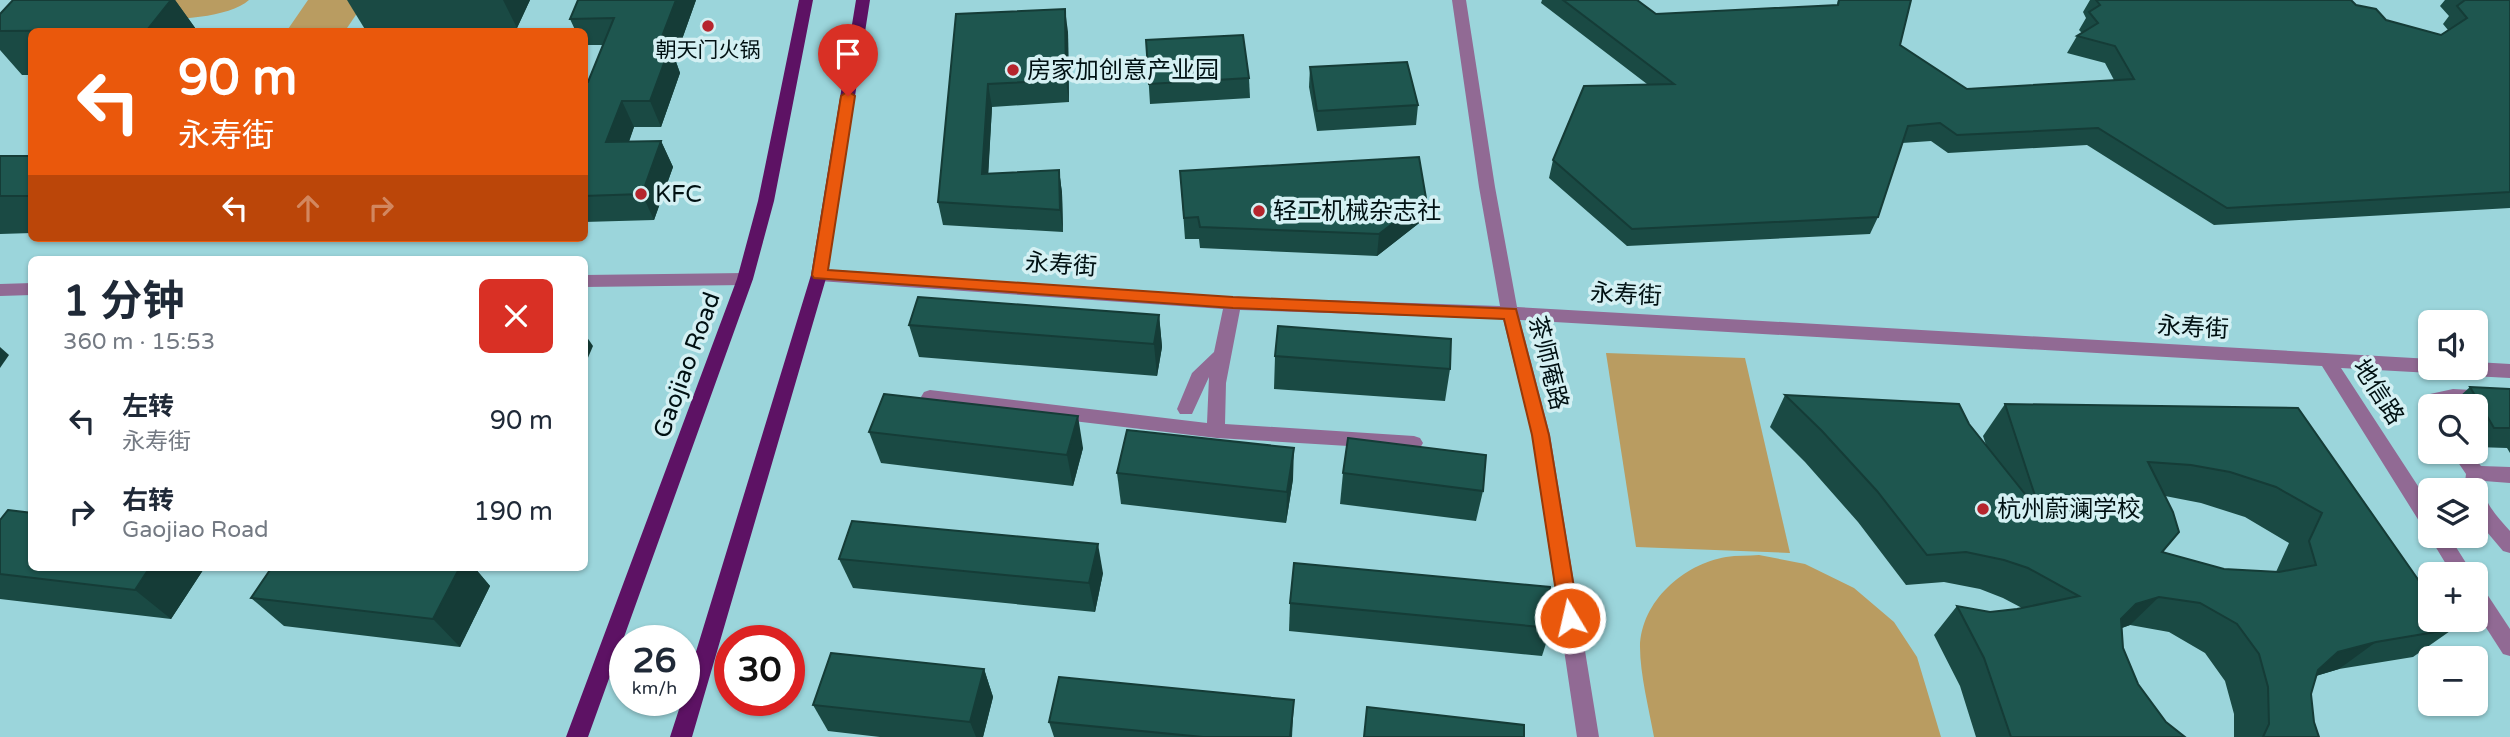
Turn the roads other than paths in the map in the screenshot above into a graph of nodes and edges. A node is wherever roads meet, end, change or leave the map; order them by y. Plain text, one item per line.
1 (806, 0) edge
2 (863, 0) edge
3 (1459, 0) edge
4 (819, 275) junction
5 (745, 279) junction
6 (588, 281) edge
7 (28, 289) edge
8 (0, 290) edge
9 (1233, 303) junction
10 (1510, 313) junction
11 (1223, 354) junction
12 (2327, 360) junction
13 (2418, 365) edge
14 (2488, 370) edge
15 (2510, 371) edge
16 (930, 397) edge
17 (2488, 398) edge
18 (2510, 399) edge
19 (1186, 409) dead end
20 (1217, 431) junction
21 (1414, 443) edge
22 (2510, 475) edge
23 (2488, 479) edge
24 (2418, 503) edge
25 (2488, 519) edge
26 (2510, 545) edge
27 (2488, 613) edge
28 (2510, 647) edge
29 (577, 737) edge
30 (681, 737) edge
31 (1588, 737) edge

1 - 5 main road, Gaojiao Road
2 - 4 main road
3 - 10 street, 茶师庵路
4 - 9 street, 永寿街
4 - 30 main road
5 - 6 street
5 - 29 main road, Gaojiao Road
7 - 8 street
9 - 10 street, 永寿街
9 - 11 street
10 - 12 street, 永寿街
10 - 31 street, 茶师庵路
11 - 19 street
11 - 20 street
12 - 13 street, 永寿街
12 - 24 street, 地信路
14 - 15 street
16 - 20 street
17 - 18 street
20 - 21 street
22 - 23 street
25 - 26 street
27 - 28 street

